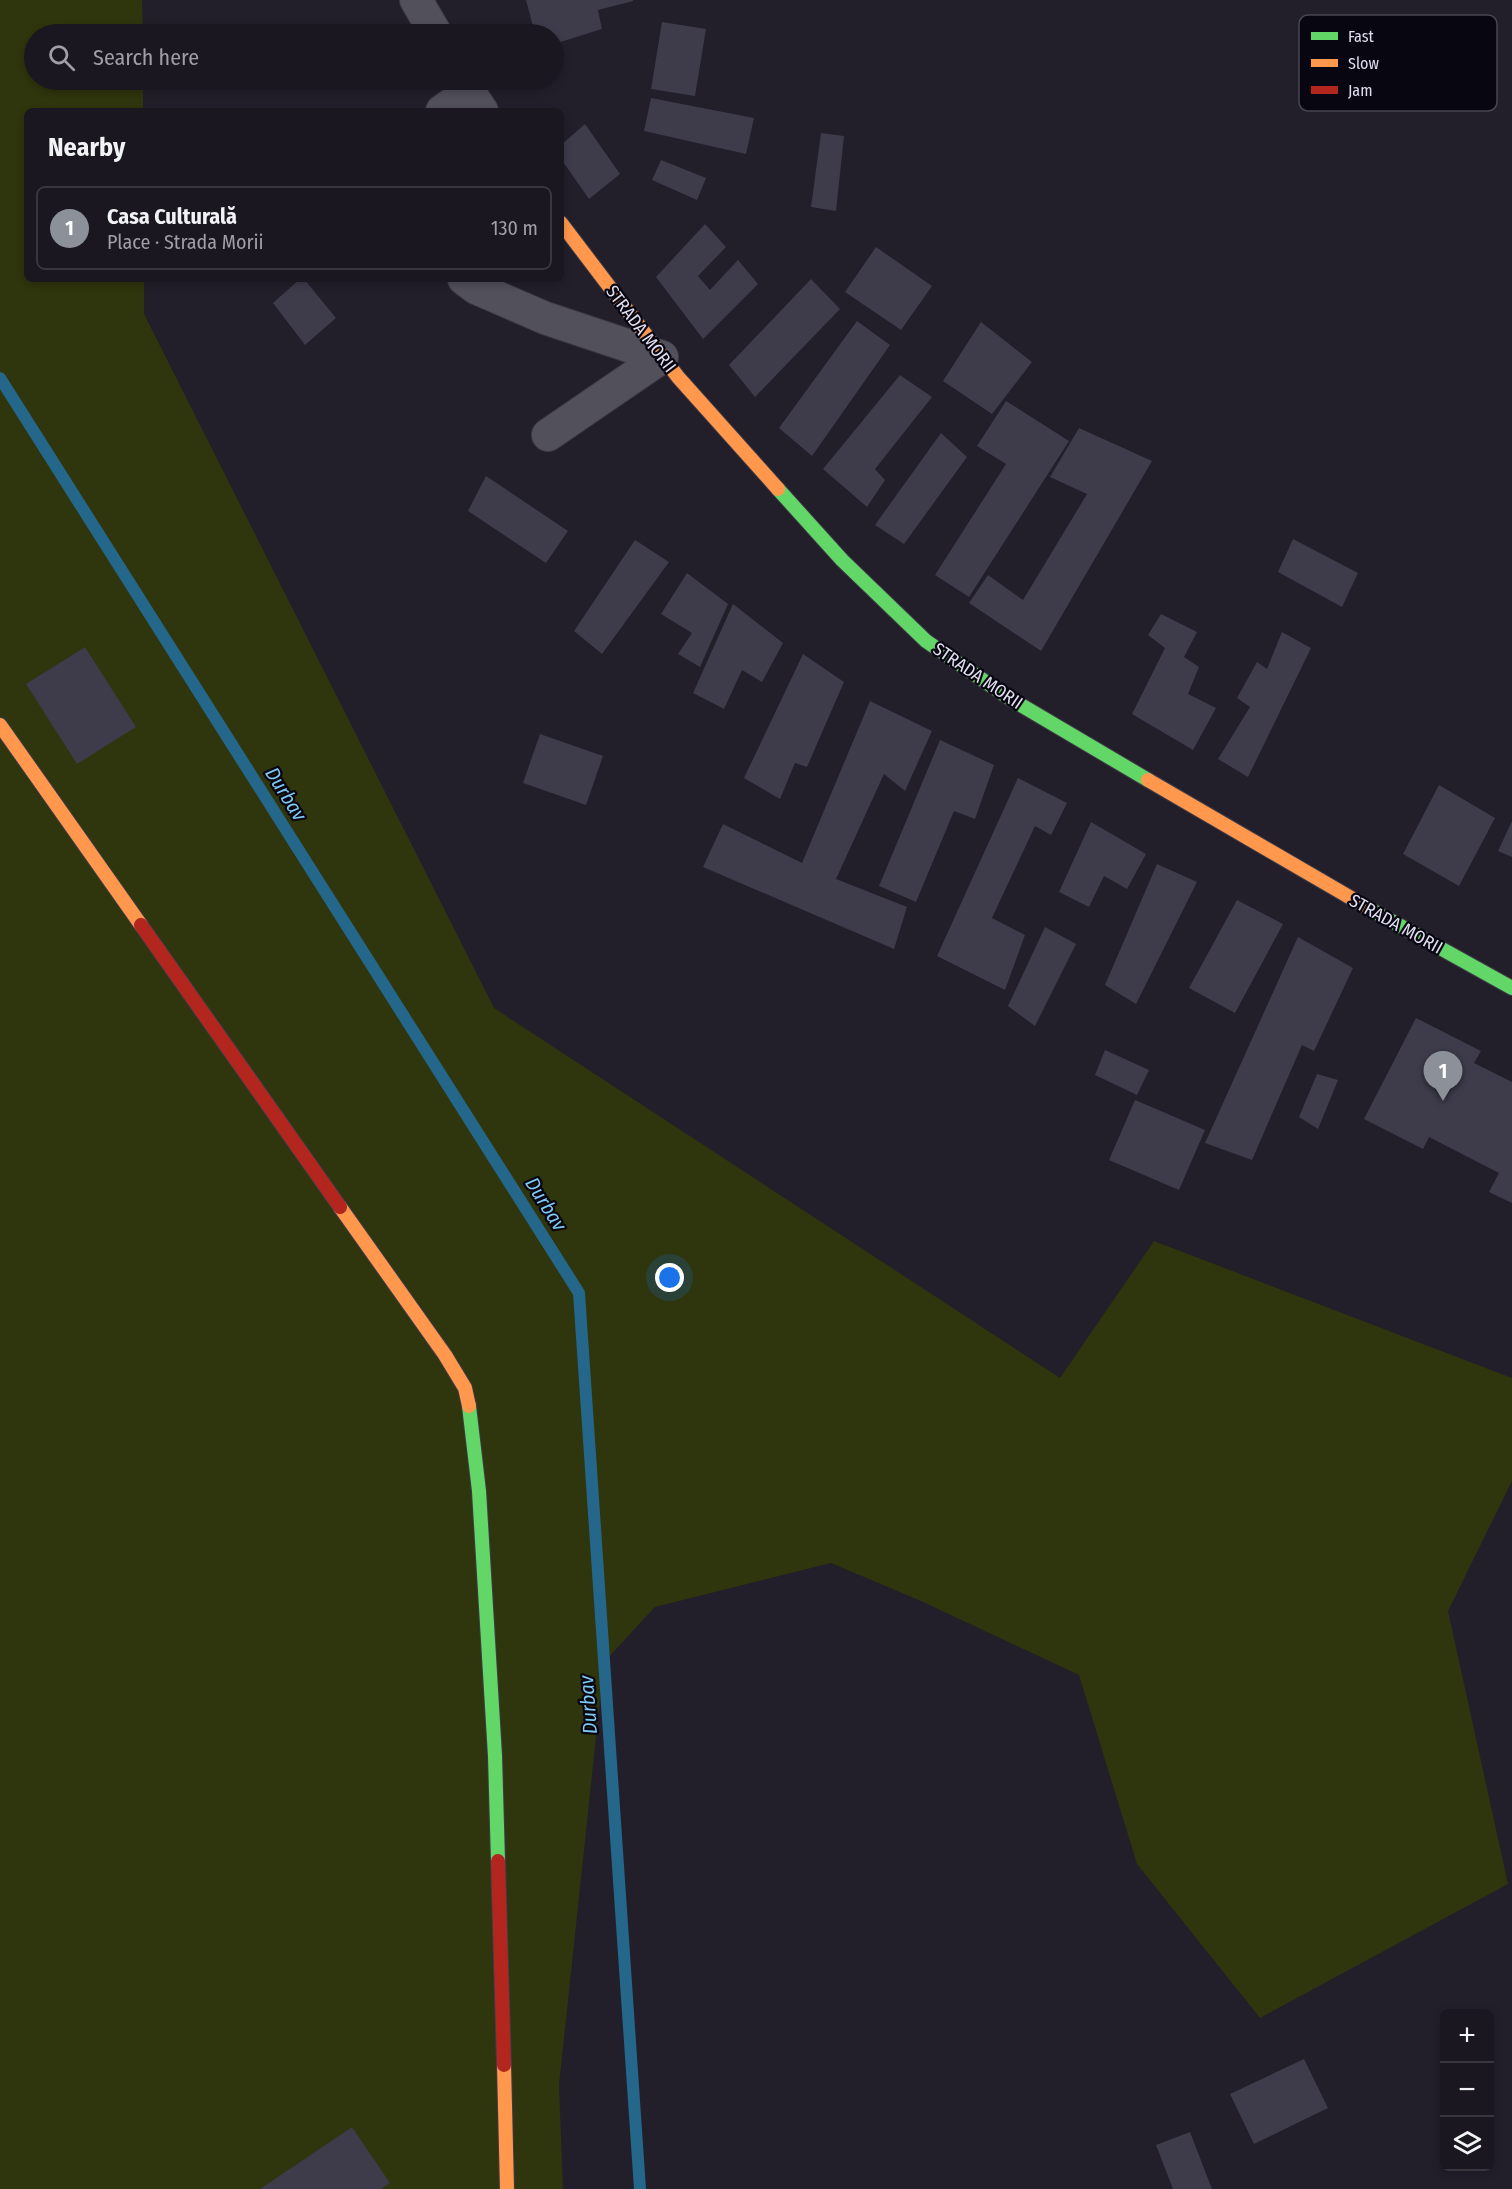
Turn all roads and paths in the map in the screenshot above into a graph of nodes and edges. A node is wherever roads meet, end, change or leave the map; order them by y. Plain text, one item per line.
1 (416, 0) edge
2 (430, 24) edge
3 (471, 94) edge
4 (447, 108) edge
5 (564, 227) edge
6 (468, 282) edge
7 (662, 357) junction
8 (548, 435) dead end
9 (0, 725) edge
10 (1512, 988) edge
11 (507, 2189) edge

1 - 2 street
3 - 4 street
5 - 7 street, STRADA MORII
6 - 7 street
7 - 8 street
7 - 10 street, STRADA MORII
9 - 11 street

